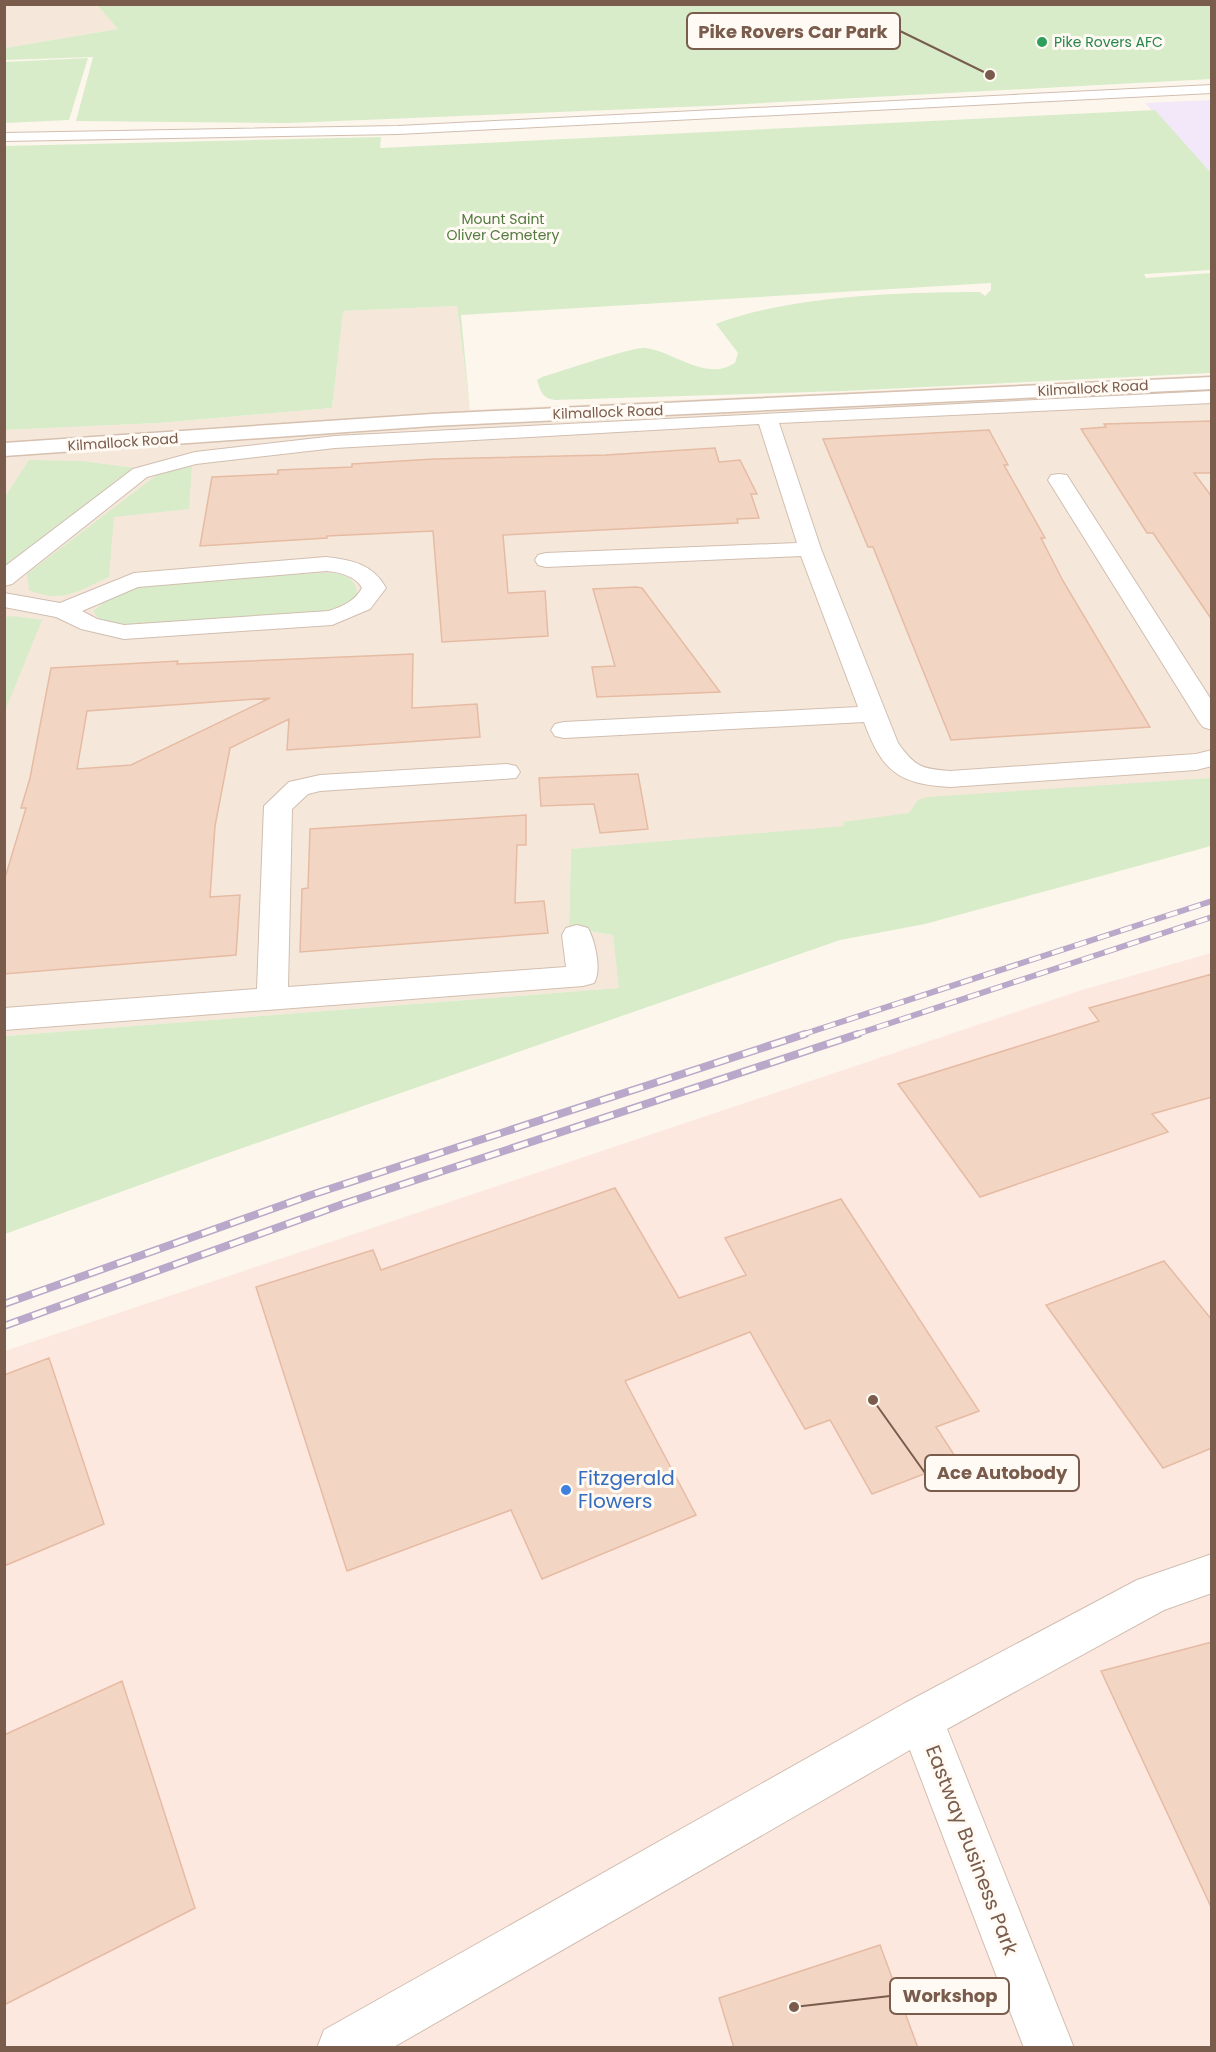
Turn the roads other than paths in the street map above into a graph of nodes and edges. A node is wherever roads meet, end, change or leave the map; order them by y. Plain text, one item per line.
1 (1212, 90) edge
2 (4, 137) edge
3 (1212, 382) edge
4 (1039, 397) junction
5 (1212, 397) edge
6 (766, 418) junction
7 (592, 419) junction
8 (4, 450) edge
9 (1059, 480) dead end
10 (810, 549) junction
11 (546, 560) dead end
12 (4, 579) edge
13 (4, 600) edge
14 (63, 610) junction
15 (874, 714) junction
16 (1212, 722) edge
17 (564, 730) dead end
18 (1212, 758) edge
19 (507, 772) dead end
20 (577, 935) dead end
21 (272, 997) junction
22 (4, 1019) edge
23 (1212, 1573) edge
24 (921, 1719) junction
25 (342, 2048) edge
26 (1049, 2048) edge

1 - 2 street
3 - 4 main road, Kilmallock Road
4 - 5 street
4 - 6 street
4 - 7 main road, Kilmallock Road
6 - 7 street
6 - 10 street
7 - 8 main road, Kilmallock Road
7 - 12 street
9 - 16 street
10 - 11 street
10 - 15 street
13 - 14 street
14 - 14 street
15 - 17 street
15 - 18 street
19 - 21 street
20 - 21 street
21 - 22 street
23 - 24 street
24 - 25 street
24 - 26 street, Eastway Business Park

